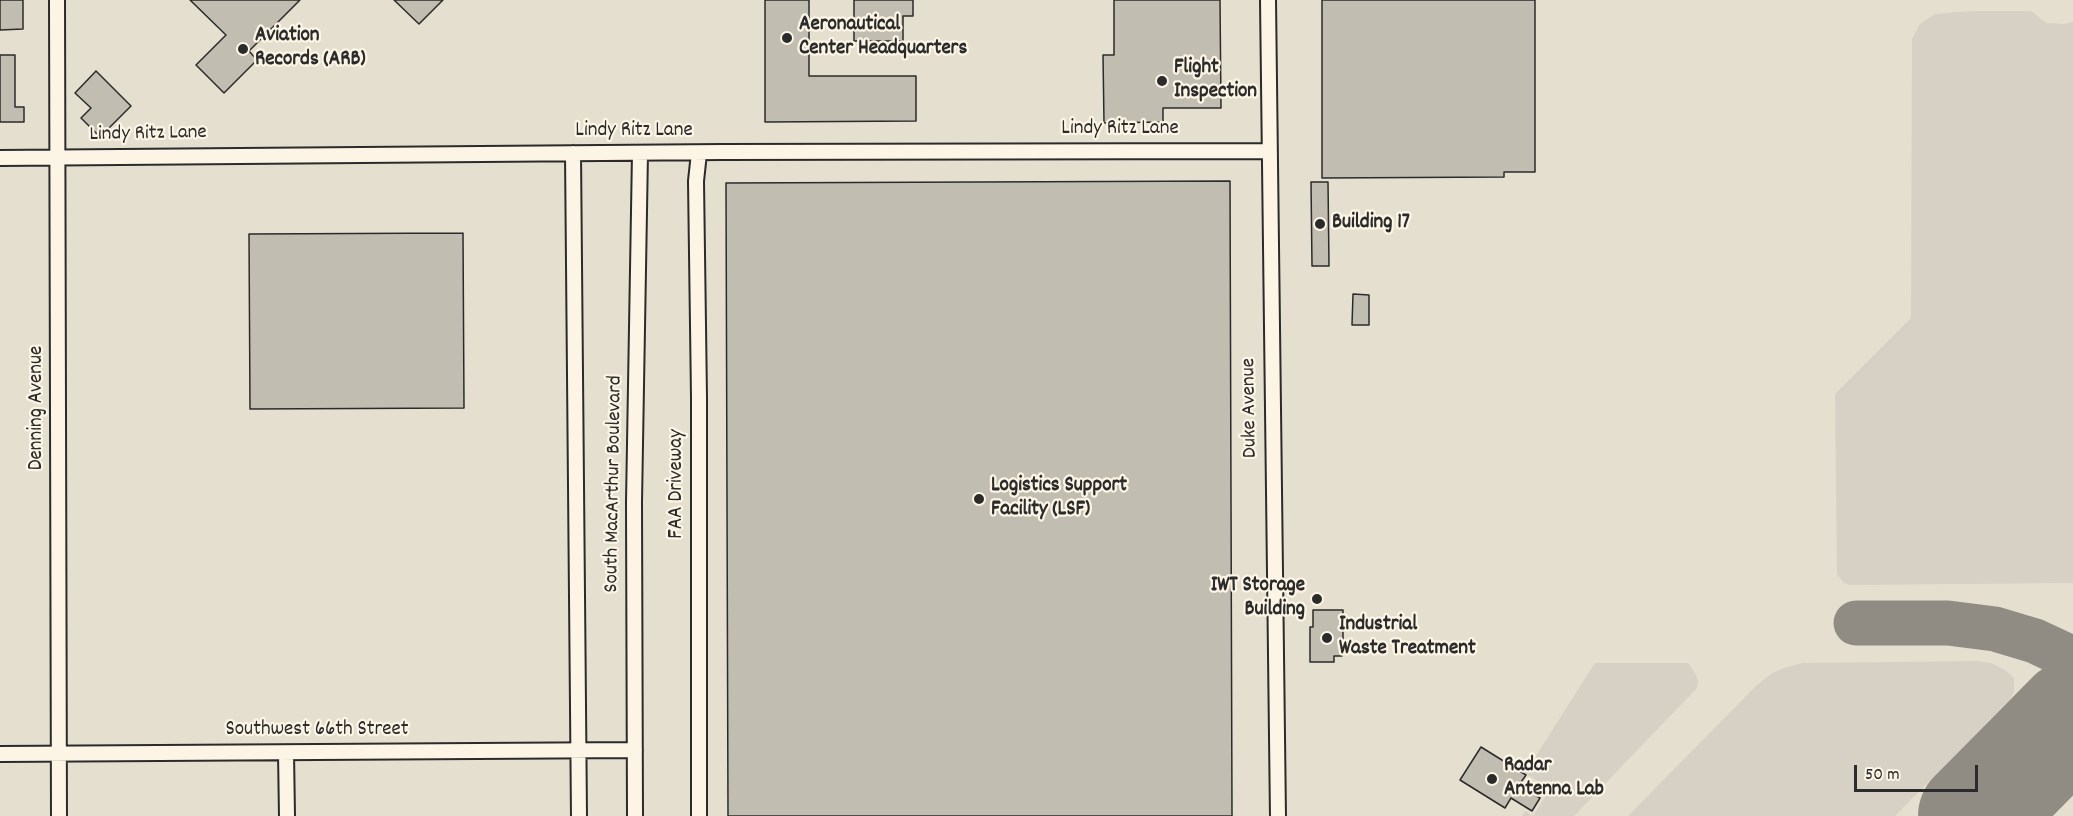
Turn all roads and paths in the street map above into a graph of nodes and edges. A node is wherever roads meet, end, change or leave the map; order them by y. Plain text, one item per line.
1 (57, 0) edge
2 (1268, 0) edge
3 (1268, 151) junction
4 (573, 153) junction
5 (640, 153) junction
6 (699, 153) junction
7 (57, 157) junction
8 (0, 158) edge
9 (578, 750) junction
10 (635, 750) junction
11 (59, 753) junction
12 (286, 753) junction
13 (0, 754) edge
14 (60, 816) edge
15 (287, 816) edge
16 (579, 816) edge
17 (635, 816) edge
18 (699, 816) edge
19 (1278, 816) edge

1 - 7 street, Denning Avenue
2 - 3 street, Duke Avenue
3 - 6 street, Lindy Ritz Lane
3 - 19 street, Duke Avenue
4 - 5 street, Lindy Ritz Lane
4 - 7 street, Lindy Ritz Lane
4 - 9 street
5 - 6 street, Lindy Ritz Lane
5 - 10 street, South MacArthur Boulevard
6 - 18 street, FAA Driveway
7 - 8 street, Lindy Ritz Lane
7 - 11 street, Denning Avenue
9 - 10 street, Southwest 66th Street
9 - 12 street, Southwest 66th Street
9 - 16 street
10 - 17 street, South MacArthur Boulevard
11 - 12 street, Southwest 66th Street
11 - 13 street, Southwest 66th Street
11 - 14 street, Denning Avenue
12 - 15 street

